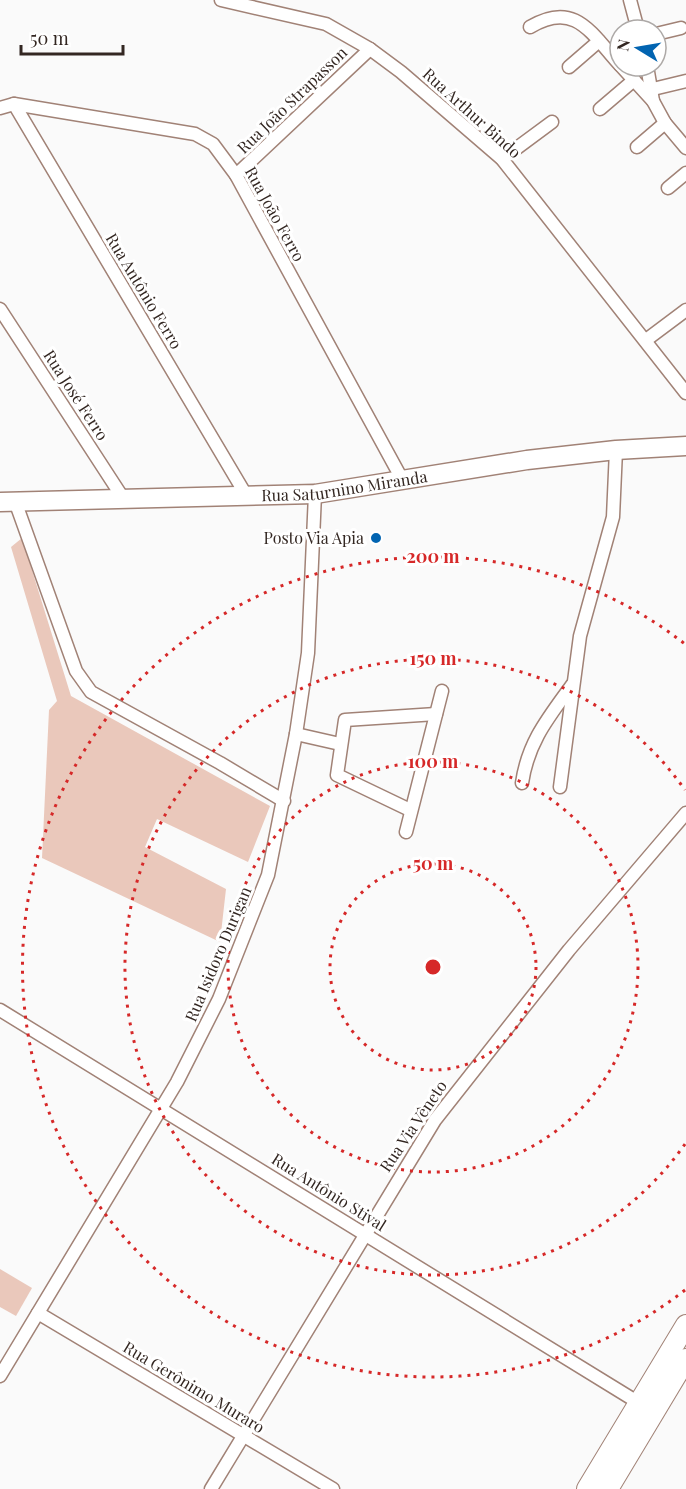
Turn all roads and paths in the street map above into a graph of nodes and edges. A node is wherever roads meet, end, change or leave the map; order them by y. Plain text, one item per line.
1 (221, 0) edge
2 (630, 0) edge
3 (635, 18) edge
4 (530, 27) dead end
5 (681, 28) dead end
6 (668, 31) edge
7 (598, 41) junction
8 (370, 49) junction
9 (608, 52) edge
10 (568, 67) dead end
11 (649, 78) edge
12 (634, 80) joint
13 (686, 81) edge
14 (653, 95) junction
15 (14, 104) junction
16 (0, 108) edge
17 (600, 109) dead end
18 (552, 122) dead end
19 (665, 123) junction
20 (681, 136) edge
21 (637, 147) dead end
22 (686, 148) edge
23 (502, 159) junction
24 (686, 173) edge
25 (236, 176) junction
26 (668, 188) dead end
27 (0, 309) edge
28 (686, 310) edge
29 (646, 340) junction
30 (686, 393) edge
31 (686, 447) edge
32 (616, 450) junction
33 (403, 481) junction
34 (315, 494) junction
35 (246, 495) junction
36 (123, 498) junction
37 (8, 502) edge
38 (572, 684) junction
39 (442, 690) dead end
40 (436, 714) junction
41 (296, 734) junction
42 (340, 744) junction
43 (522, 783) dead end
44 (560, 787) dead end
45 (284, 801) junction
46 (410, 810) junction
47 (686, 813) edge
48 (406, 832) dead end
49 (0, 1010) edge
50 (162, 1108) junction
51 (365, 1233) junction
52 (38, 1313) junction
53 (686, 1325) edge
54 (686, 1359) edge
55 (0, 1376) edge
56 (639, 1403) junction
57 (243, 1435) junction
58 (211, 1489) edge
59 (333, 1489) edge
60 (587, 1489) edge
61 (608, 1489) edge

1 - 8 street, Rua Arthur Bindo
2 - 3 street
4 - 7 street
5 - 6 street
7 - 9 street
7 - 10 street
8 - 23 street, Rua Arthur Bindo
8 - 25 street, Rua João Strapasson
11 - 14 street
12 - 14 street
12 - 17 street
13 - 14 street
14 - 19 street
15 - 16 street
15 - 25 street, Rua João Ferro
15 - 35 street, Rua Antônio Ferro
18 - 23 street
19 - 20 street
19 - 21 street
20 - 22 street
23 - 29 street, Rua Arthur Bindo
24 - 26 street
25 - 33 street, Rua João Ferro
27 - 36 street, Rua José Ferro
28 - 29 street
29 - 30 street, Rua Arthur Bindo
31 - 32 main road, Rua Saturnino Miranda
32 - 33 main road, Rua Saturnino Miranda
32 - 38 street
33 - 34 main road, Rua Saturnino Miranda
34 - 35 main road, Rua Saturnino Miranda
34 - 41 street, Rua Isidoro Durigan
35 - 36 main road, Rua Saturnino Miranda
36 - 37 main road, Rua Saturnino Miranda
37 - 45 street
38 - 43 street
38 - 44 street
39 - 40 street
40 - 42 street
40 - 46 street
41 - 42 street
41 - 45 street, Rua Isidoro Durigan
42 - 46 street
45 - 50 street, Rua Isidoro Durigan
46 - 48 street
47 - 51 street, Rua Via Vêneto
49 - 50 street, Rua Antônio Stival
50 - 51 street, Rua Antônio Stival
50 - 52 street, Rua Isidoro Durigan
51 - 56 street, Rua Antônio Stival
51 - 57 street, Rua Via Vêneto
52 - 55 street, Rua Isidoro Durigan
52 - 57 street, Rua Gerônimo Muraro
53 - 56 main road
54 - 61 main road
56 - 60 main road
57 - 58 street, Rua Via Vêneto
57 - 59 street, Rua Gerônimo Muraro

